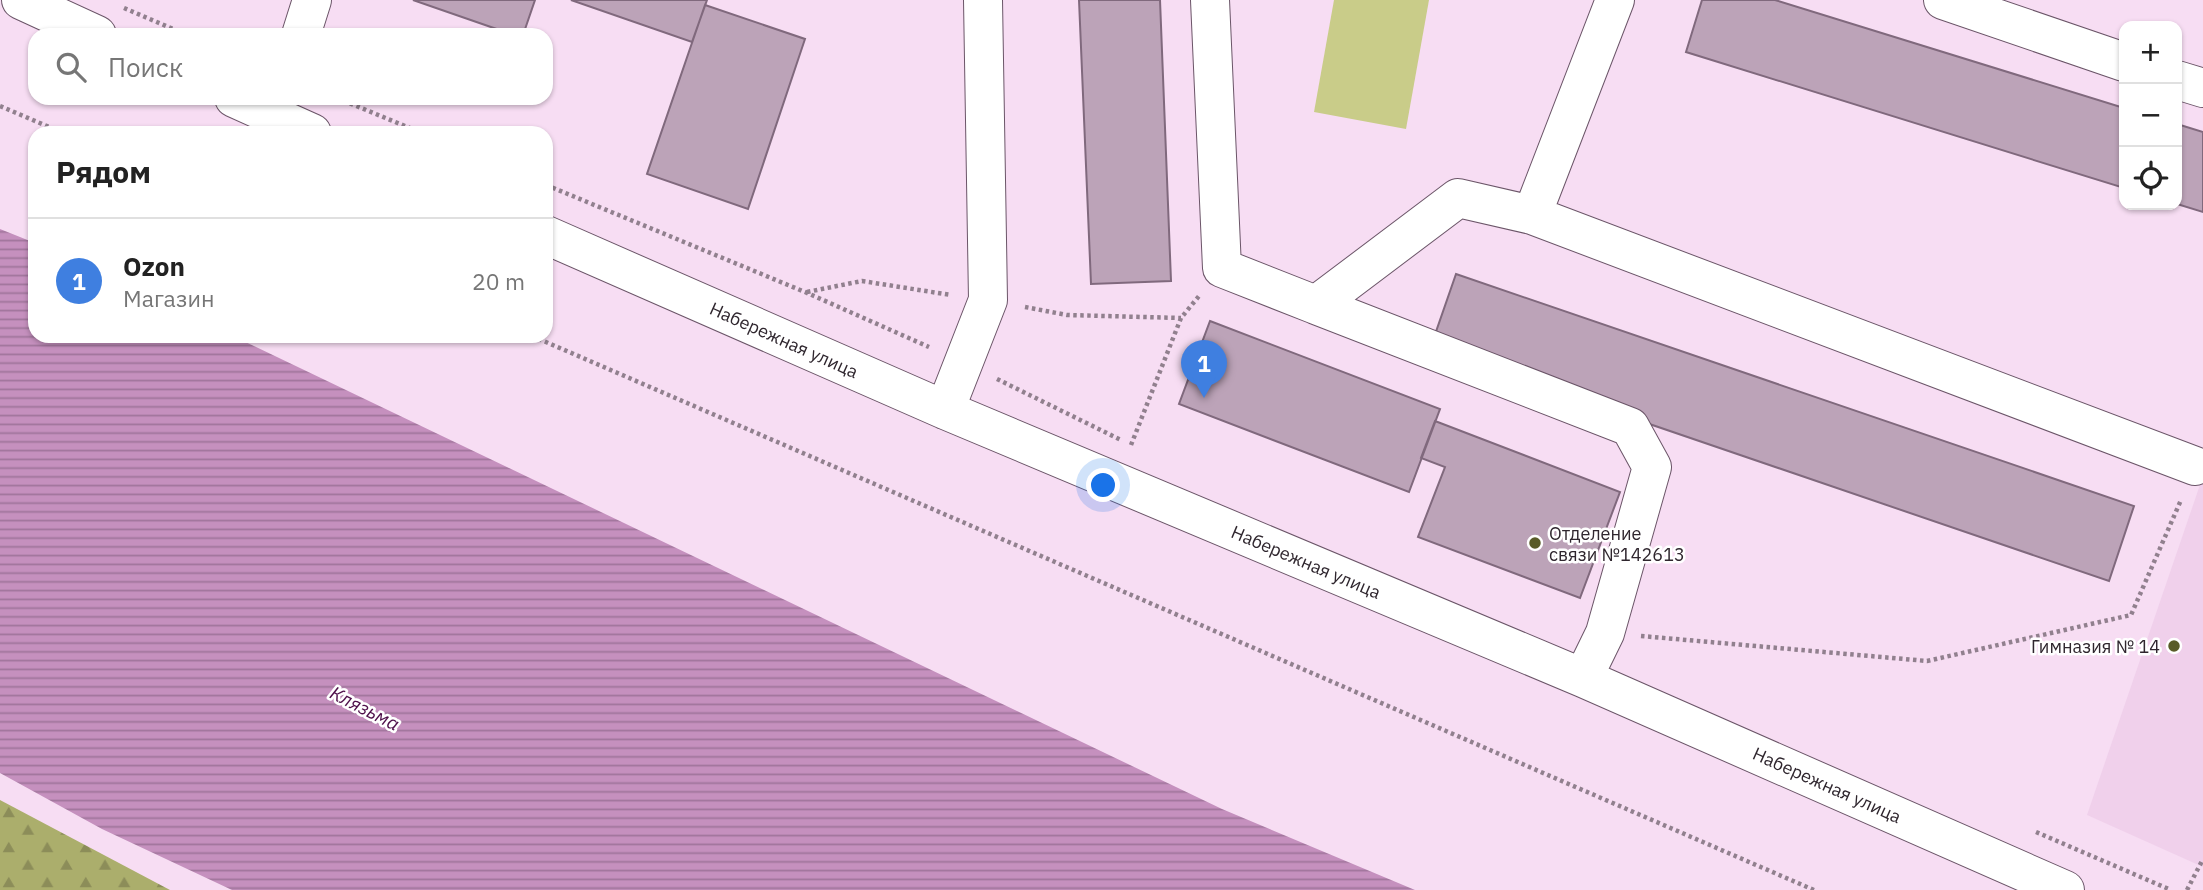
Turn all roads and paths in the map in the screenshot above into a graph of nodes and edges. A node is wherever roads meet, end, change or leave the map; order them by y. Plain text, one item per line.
1 (21, 0) edge
2 (312, 0) edge
3 (983, 0) edge
4 (1210, 0) edge
5 (1615, 0) edge
6 (1943, 0) edge
7 (106, 20) edge
8 (149, 28) edge
9 (303, 28) edge
10 (2119, 60) edge
11 (2182, 82) edge
12 (2203, 89) edge
13 (354, 105) edge
14 (0, 106) edge
15 (278, 107) edge
16 (46, 126) edge
17 (303, 126) edge
18 (405, 126) edge
19 (553, 188) edge
20 (1532, 215) junction
21 (553, 238) edge
22 (1222, 268) junction
23 (1316, 305) junction
24 (548, 343) edge
25 (963, 363) junction
26 (945, 410) junction
27 (2196, 466) joint
28 (1605, 633) junction
29 (1583, 678) junction
30 (2031, 830) dead end
31 (2203, 859) edge
32 (1814, 890) edge
33 (2065, 890) edge
34 (2171, 890) edge
35 (2187, 890) edge

1 - 7 street
2 - 9 street
3 - 25 street
4 - 22 street
5 - 20 street
6 - 10 street
7 - 8 path
11 - 12 street
13 - 18 path
14 - 16 path
15 - 17 street
19 - 25 path
20 - 23 street
20 - 27 street
21 - 26 street, Набережная улица
22 - 23 street
22 - 25 path
23 - 28 street
24 - 32 path
25 - 26 street
26 - 29 street, Набережная улица
27 - 28 path
28 - 29 street
29 - 33 street, Набережная улица
30 - 34 path
31 - 35 path

